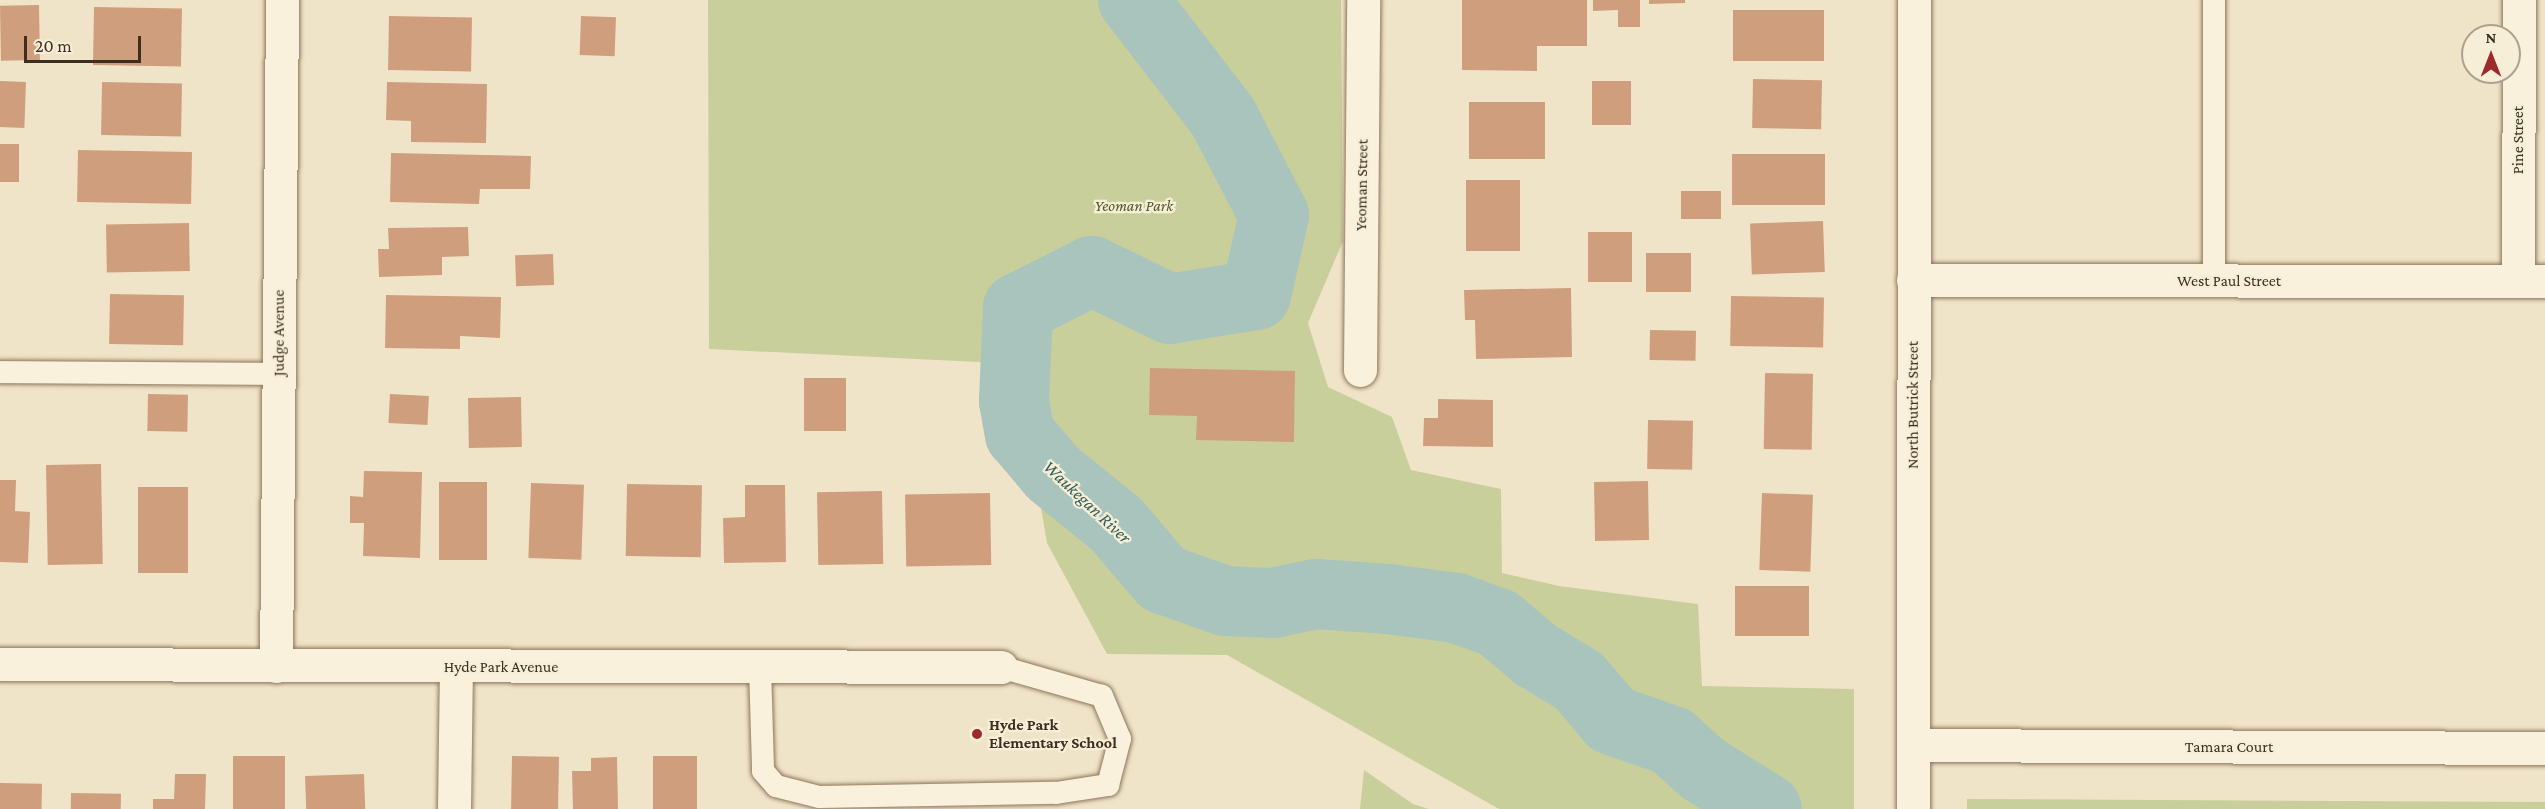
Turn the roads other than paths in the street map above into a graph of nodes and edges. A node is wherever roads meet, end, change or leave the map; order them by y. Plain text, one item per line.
1 (282, 0) edge
2 (1363, 0) edge
3 (1914, 0) edge
4 (2214, 0) edge
5 (2519, 0) edge
6 (1913, 280) junction
7 (2214, 280) junction
8 (2531, 281) edge
9 (1360, 370) dead end
10 (0, 372) edge
11 (279, 374) junction
12 (0, 664) edge
13 (276, 666) junction
14 (456, 667) junction
15 (760, 667) junction
16 (1001, 667) joint
17 (1914, 745) junction
18 (2545, 748) edge
19 (454, 809) edge
20 (1913, 809) edge

1 - 11 street, Judge Avenue
2 - 9 street, Yeoman Street
3 - 6 street, North Butrick Street
4 - 7 lane
5 - 8 street, Pine Street
6 - 7 street, West Paul Street
6 - 17 street, North Butrick Street
7 - 8 street, West Paul Street
10 - 11 lane
11 - 13 street, Judge Avenue
12 - 13 street, Hyde Park Avenue
13 - 14 street, Hyde Park Avenue
14 - 15 street, Hyde Park Avenue
14 - 19 street
15 - 16 street, Hyde Park Avenue
15 - 16 lane
17 - 18 street, Tamara Court
17 - 20 street, North Butrick Street

